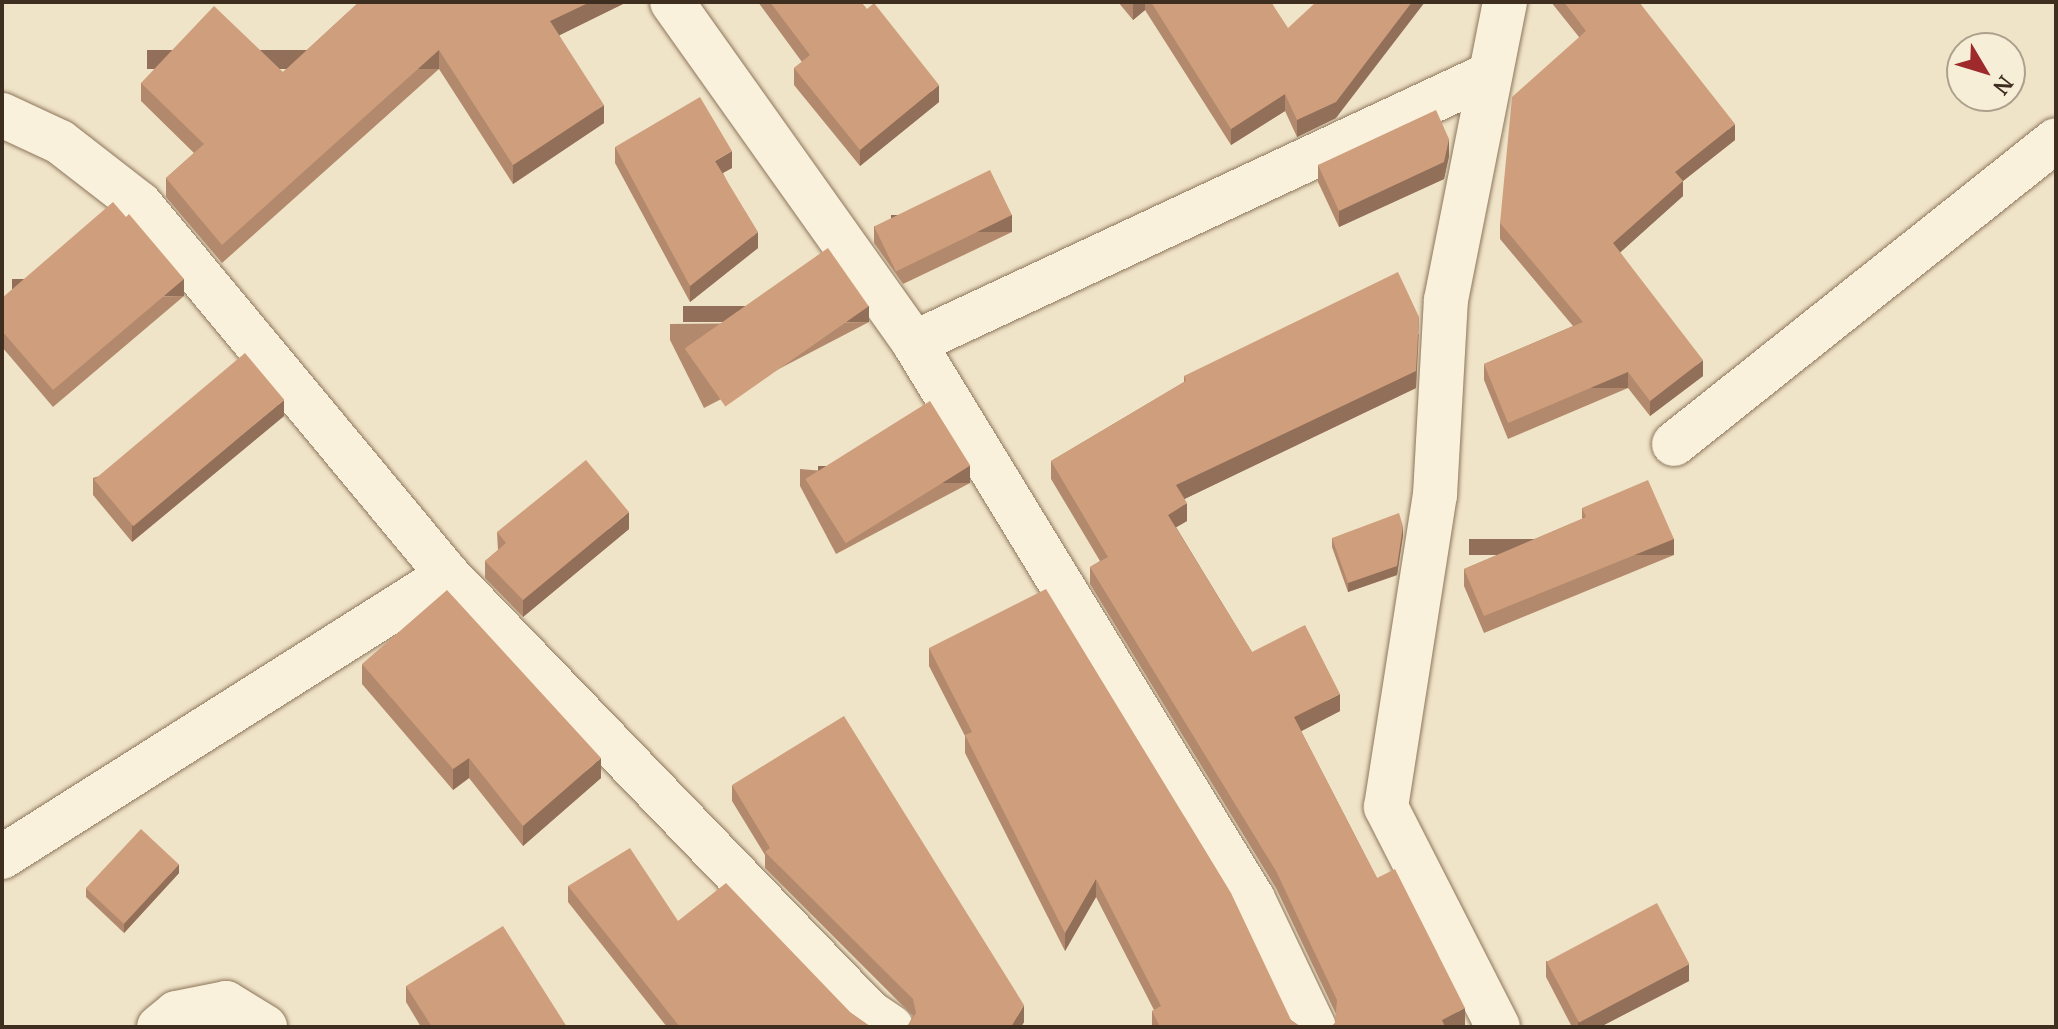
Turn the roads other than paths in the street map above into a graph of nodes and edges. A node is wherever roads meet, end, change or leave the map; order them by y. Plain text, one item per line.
1 (672, 2) edge
2 (1505, 2) edge
3 (1490, 74) junction
4 (2, 115) edge
5 (2056, 140) edge
6 (914, 343) junction
7 (1674, 444) dead end
8 (448, 575) junction
9 (2, 857) edge
10 (159, 1027) edge
11 (265, 1027) edge
12 (891, 1027) edge
13 (1314, 1027) edge
14 (1498, 1027) edge

1 - 6 street
2 - 3 street
3 - 6 street
3 - 14 street
4 - 8 street
5 - 7 street
6 - 13 street
8 - 9 street
8 - 12 street
10 - 11 street

